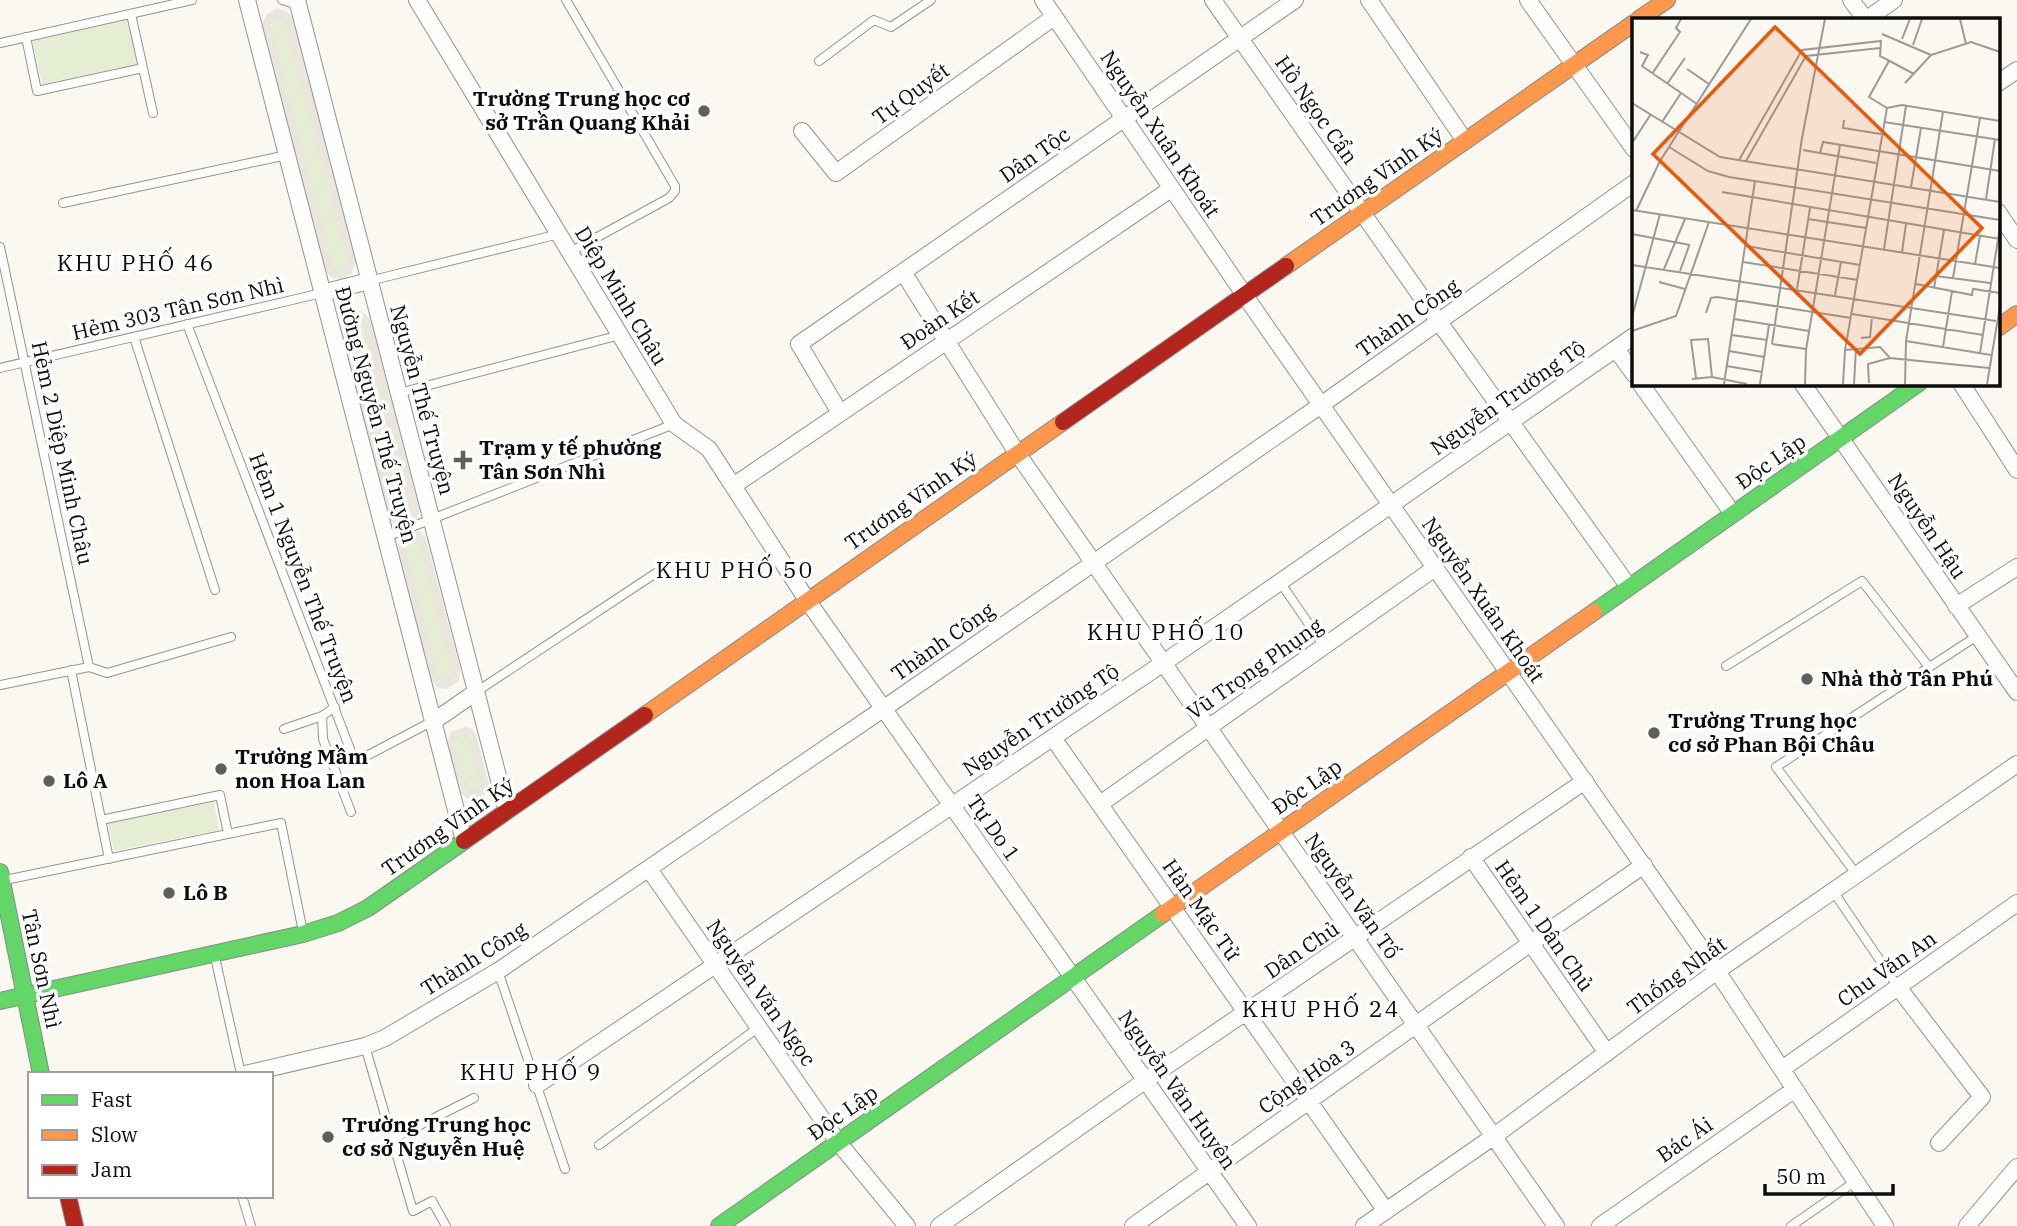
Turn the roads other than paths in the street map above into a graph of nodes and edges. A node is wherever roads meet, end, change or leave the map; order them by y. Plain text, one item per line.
1 (192, 0) edge
2 (247, 0) edge
3 (417, 0) edge
4 (566, 0) edge
5 (931, 0) edge
6 (1043, 0) edge
7 (1213, 0) edge
8 (1295, 0) edge
9 (1369, 0) edge
10 (1528, 0) edge
11 (1667, 0) edge
12 (1851, 0) edge
13 (1894, 0) edge
14 (292, 2) edge
15 (131, 14) junction
16 (1054, 17) junction
17 (1640, 18) edge
18 (1865, 18) edge
19 (1867, 18) edge
20 (1632, 24) edge
21 (26, 37) junction
22 (1240, 38) junction
23 (0, 43) edge
24 (819, 61) dead end
25 (1574, 65) junction
26 (143, 68) junction
27 (2017, 70) edge
28 (2000, 82) edge
29 (153, 113) dead end
30 (1124, 119) junction
31 (802, 131) dead end
32 (1465, 141) junction
33 (1632, 146) edge
34 (287, 155) junction
35 (1632, 184) edge
36 (1171, 189) junction
37 (63, 203) dead end
38 (1363, 212) junction
39 (2000, 215) edge
40 (559, 234) junction
41 (2017, 240) edge
42 (0, 247) edge
43 (570, 252) junction
44 (903, 272) junction
45 (369, 281) junction
46 (322, 293) junction
47 (1244, 295) junction
48 (2017, 314) edge
49 (1439, 322) junction
50 (187, 324) junction
51 (2000, 327) edge
52 (620, 335) junction
53 (134, 337) junction
54 (1632, 337) edge
55 (946, 341) junction
56 (1616, 349) junction
57 (25, 362) junction
58 (0, 368) edge
59 (1632, 371) edge
60 (1641, 385) edge
61 (1803, 385) edge
62 (1916, 385) edge
63 (1962, 385) edge
64 (399, 393) junction
65 (1321, 405) junction
66 (840, 413) junction
67 (1510, 422) junction
68 (674, 424) junction
69 (1841, 438) junction
70 (1017, 453) junction
71 (2017, 470) edge
72 (733, 486) junction
73 (1391, 505) junction
74 (1732, 514) junction
75 (431, 519) junction
76 (386, 537) junction
77 (1093, 563) junction
78 (2017, 567) edge
79 (1435, 568) junction
80 (656, 573) dead end
81 (1280, 582) junction
82 (1629, 587) junction
83 (215, 590) dead end
84 (807, 600) junction
85 (1956, 606) junction
86 (1977, 636) junction
87 (231, 637) dead end
88 (1324, 646) junction
89 (1162, 664) junction
90 (1726, 666) dead end
91 (89, 667) junction
92 (1929, 667) junction
93 (71, 670) junction
94 (1508, 672) junction
95 (0, 685) edge
96 (476, 692) junction
97 (2017, 692) edge
98 (334, 707) junction
99 (883, 709) junction
100 (322, 716) junction
101 (433, 721) junction
102 (1208, 728) junction
103 (285, 729) dead end
104 (1053, 738) junction
105 (2017, 764) edge
106 (1585, 781) junction
107 (1100, 804) junction
108 (951, 806) junction
109 (507, 811) junction
110 (351, 812) dead end
111 (101, 820) junction
112 (1280, 832) junction
113 (228, 834) junction
114 (464, 841) junction
115 (1471, 857) junction
116 (109, 859) junction
117 (1644, 865) junction
118 (649, 869) junction
119 (1857, 875) junction
120 (1, 876) edge
121 (1833, 891) junction
122 (2017, 903) edge
123 (1173, 907) junction
124 (303, 934) junction
125 (1356, 939) junction
126 (1531, 943) junction
127 (214, 954) junction
128 (716, 965) junction
129 (498, 971) junction
130 (1717, 971) junction
131 (1072, 978) junction
132 (1898, 987) junction
133 (25, 996) junction
134 (0, 1001) edge
135 (1248, 1012) junction
136 (1416, 1025) junction
137 (759, 1027) junction
138 (365, 1046) junction
139 (1607, 1052) junction
140 (1782, 1069) junction
141 (41, 1072) edge
142 (243, 1072) edge
143 (252, 1072) edge
144 (1146, 1080) junction
145 (537, 1085) junction
146 (1795, 1089) junction
147 (474, 1098) dead end
148 (1309, 1100) junction
149 (1493, 1137) junction
150 (392, 1139) junction
151 (838, 1142) junction
152 (1939, 1143) dead end
153 (599, 1145) dead end
154 (2017, 1167) edge
155 (565, 1169) dead end
156 (1210, 1172) junction
157 (1856, 1181) junction
158 (68, 1198) edge
159 (243, 1198) edge
160 (1386, 1211) junction
161 (1972, 1224) edge
162 (75, 1226) edge
163 (251, 1226) edge
164 (446, 1226) edge
165 (719, 1226) edge
166 (907, 1226) edge
167 (939, 1226) edge
168 (1133, 1226) edge
169 (1248, 1226) edge
170 (1364, 1226) edge
171 (1556, 1226) edge
172 (1600, 1226) edge
173 (1791, 1226) edge
174 (1885, 1226) edge

1 - 15 lane
2 - 34 street, Đường Nguyễn Thế Truyện
3 - 40 street, Diệp Minh Châu
4 - 43 lane
5 - 24 lane
6 - 16 street, Nguyễn Xuân Khoát
7 - 22 street, Hồ Ngọc Cẩn
8 - 22 street, Dân Tộc
9 - 32 street
10 - 25 street
11 - 17 street
12 - 18 street
13 - 19 street
14 - 45 street, Nguyễn Thế Truyện
15 - 21 lane
15 - 26 lane
16 - 30 street, Nguyễn Xuân Khoát
16 - 31 street, Tự Quyết
20 - 25 street, Trương Vĩnh Ký
21 - 23 lane
21 - 26 lane
22 - 30 street, Dân Tộc
22 - 38 street, Hồ Ngọc Cẩn
25 - 32 street, Trương Vĩnh Ký
25 - 33 street
26 - 29 lane
27 - 28 street
30 - 36 street, Nguyễn Xuân Khoát
30 - 44 street, Dân Tộc
32 - 38 street, Trương Vĩnh Ký
34 - 37 lane
34 - 46 street, Đường Nguyễn Thế Truyện
35 - 49 street, Thành Công
36 - 47 street, Nguyễn Xuân Khoát
36 - 55 street, Đoàn Kết
38 - 47 street, Trương Vĩnh Ký
38 - 49 street, Hồ Ngọc Cẩn
39 - 41 street
40 - 43 street, Diệp Minh Châu
40 - 45 lane
42 - 57 lane, Hẻm 2 Diệp Minh Châu
43 - 52 street, Diệp Minh Châu
44 - 55 street, Nguyễn Văn Tố
44 - 66 street, Dân Tộc
45 - 46 street
45 - 64 street, Nguyễn Thế Truyện
46 - 50 lane, Hẻm 303 Tân Sơn Nhì
46 - 76 street, Đường Nguyễn Thế Truyện
47 - 65 street, Nguyễn Xuân Khoát
47 - 70 street, Trương Vĩnh Ký
48 - 51 street
49 - 65 street, Thành Công
49 - 67 street, Hồ Ngọc Cẩn
50 - 53 lane, Hẻm 303 Tân Sơn Nhì
50 - 98 lane, Hẻm 1 Nguyễn Thế Truyện
52 - 64 lane
52 - 68 street, Diệp Minh Châu
53 - 57 lane, Hẻm 303 Tân Sơn Nhì
53 - 83 lane
54 - 56 street, Nguyễn Trường Tộ
55 - 66 street, Đoàn Kết
55 - 70 street, Nguyễn Văn Tố
56 - 59 street
56 - 67 street, Nguyễn Trường Tộ
57 - 58 lane, Hẻm 303 Tân Sơn Nhì
57 - 91 lane, Hẻm 2 Diệp Minh Châu
60 - 74 street
61 - 69 street, Nguyễn Hậu
62 - 69 street, Độc Lập
63 - 71 street
64 - 75 street, Nguyễn Thế Truyện
65 - 73 street, Nguyễn Xuân Khoát
65 - 77 street, Thành Công
66 - 72 street, Đoàn Kết
67 - 73 street, Nguyễn Trường Tộ
67 - 82 street, Hồ Ngọc Cẩn
68 - 72 street, Diệp Minh Châu
68 - 75 lane
69 - 74 street, Độc Lập
69 - 85 street, Nguyễn Hậu
70 - 77 street, Nguyễn Văn Tố
70 - 84 street, Trương Vĩnh Ký
72 - 84 street, Diệp Minh Châu
73 - 79 street, Nguyễn Xuân Khoát
73 - 81 street, Nguyễn Trường Tộ
74 - 82 street, Độc Lập
75 - 76 lane
75 - 96 street, Nguyễn Thế Truyện
76 - 101 street, Đường Nguyễn Thế Truyện
77 - 89 street, Nguyễn Văn Tố
77 - 99 street, Thành Công
78 - 85 street
79 - 88 street, Vũ Trọng Phụng
79 - 94 street, Nguyễn Xuân Khoát
80 - 96 lane
81 - 88 lane
81 - 89 street, Nguyễn Trường Tộ
82 - 94 street, Độc Lập
84 - 99 street, Tự Do 1
84 - 109 street, Trương Vĩnh Ký
85 - 86 street, Nguyễn Hậu
86 - 92 lane
86 - 97 street, Nguyễn Hậu
87 - 91 lane
88 - 102 street, Vũ Trọng Phụng
89 - 102 street, Nguyễn Văn Tố
89 - 104 street, Nguyễn Trường Tộ
90 - 92 lane
91 - 93 lane
92 - 119 lane
93 - 95 lane
93 - 111 lane
94 - 106 street, Nguyễn Xuân Khoát
94 - 112 street, Độc Lập
96 - 101 street
96 - 109 street, Nguyễn Thế Truyện
98 - 100 lane
98 - 101 lane, Hẻm 1 Nguyễn Thế Truyện
99 - 108 street, Tự Do 1
99 - 118 street, Thành Công
100 - 103 lane
100 - 110 lane
101 - 114 street, Đường Nguyễn Thế Truyện
102 - 107 street, Vũ Trọng Phụng
102 - 112 street, Nguyễn Văn Tố
104 - 107 street, Hàn Mặc Tử
104 - 108 street, Nguyễn Trường Tộ
105 - 119 street, Thống Nhất
106 - 115 street, Dân Chủ
106 - 117 street, Nguyễn Xuân Khoát
107 - 123 street, Hàn Mặc Tử
108 - 128 street, Nguyễn Trường Tộ
108 - 131 street, Tự Do 1
109 - 114 street, Trương Vĩnh Ký
111 - 113 lane
111 - 116 lane
112 - 123 street, Độc Lập
112 - 125 street, Nguyễn Văn Tố
113 - 116 lane
113 - 124 lane
114 - 124 street, Trương Vĩnh Ký
115 - 125 street, Dân Chủ
115 - 126 street, Hẻm 1 Dân Chủ
116 - 120 lane
117 - 126 street, Cộng Hòa 3
117 - 130 street, Nguyễn Xuân Khoát
118 - 128 street, Nguyễn Văn Ngọc
118 - 129 street, Thành Công
119 - 121 street, Thống Nhất
120 - 133 street, Tân Sơn Nhì
121 - 130 street, Thống Nhất
121 - 132 lane
122 - 132 street, Chu Văn An
123 - 131 street, Độc Lập
123 - 135 street, Hàn Mặc Tử
124 - 127 street, Trương Vĩnh Ký
125 - 135 street, Dân Chủ
125 - 136 street, Nguyễn Văn Tố
126 - 136 street, Cộng Hòa 3
126 - 139 street, Hẻm 1 Dân Chủ
127 - 133 street, Trương Vĩnh Ký
127 - 142 lane
128 - 137 street, Nguyễn Văn Ngọc
128 - 145 street, Nguyễn Trường Tộ
129 - 138 street, Thành Công
129 - 145 lane
130 - 139 street, Thống Nhất
130 - 140 street, Nguyễn Xuân Khoát
131 - 144 street, Nguyễn Văn Huyên
131 - 151 street, Độc Lập
132 - 140 street, Chu Văn An
132 - 152 street
133 - 134 street, Trương Vĩnh Ký
133 - 141 street, Tân Sơn Nhì
135 - 144 street, Dân Chủ
135 - 148 street, Hàn Mặc Tử
136 - 148 street, Cộng Hòa 3
136 - 149 street, Nguyễn Văn Tố
137 - 151 street, Nguyễn Văn Ngọc
137 - 153 lane
138 - 143 street, Thành Công
138 - 150 lane
139 - 149 street, Thống Nhất
140 - 146 street, Nguyễn Xuân Khoát
144 - 156 street, Nguyễn Văn Huyên
144 - 167 street, Dân Chủ
145 - 155 lane
146 - 157 street, Nguyễn Xuân Khoát
146 - 172 street, Bác Ái
147 - 150 lane
148 - 156 street, Cộng Hòa 3
148 - 160 street, Hàn Mặc Tử
149 - 160 street, Thống Nhất
149 - 171 street, Nguyễn Văn Tố
150 - 164 lane
151 - 165 street, Độc Lập
151 - 166 street, Nguyễn Văn Ngọc
154 - 161 street
156 - 168 street, Cộng Hòa 3
156 - 169 street, Nguyễn Văn Huyên
157 - 173 lane
157 - 174 street, Nguyễn Xuân Khoát
158 - 162 street
159 - 163 lane
160 - 170 street, Thống Nhất

